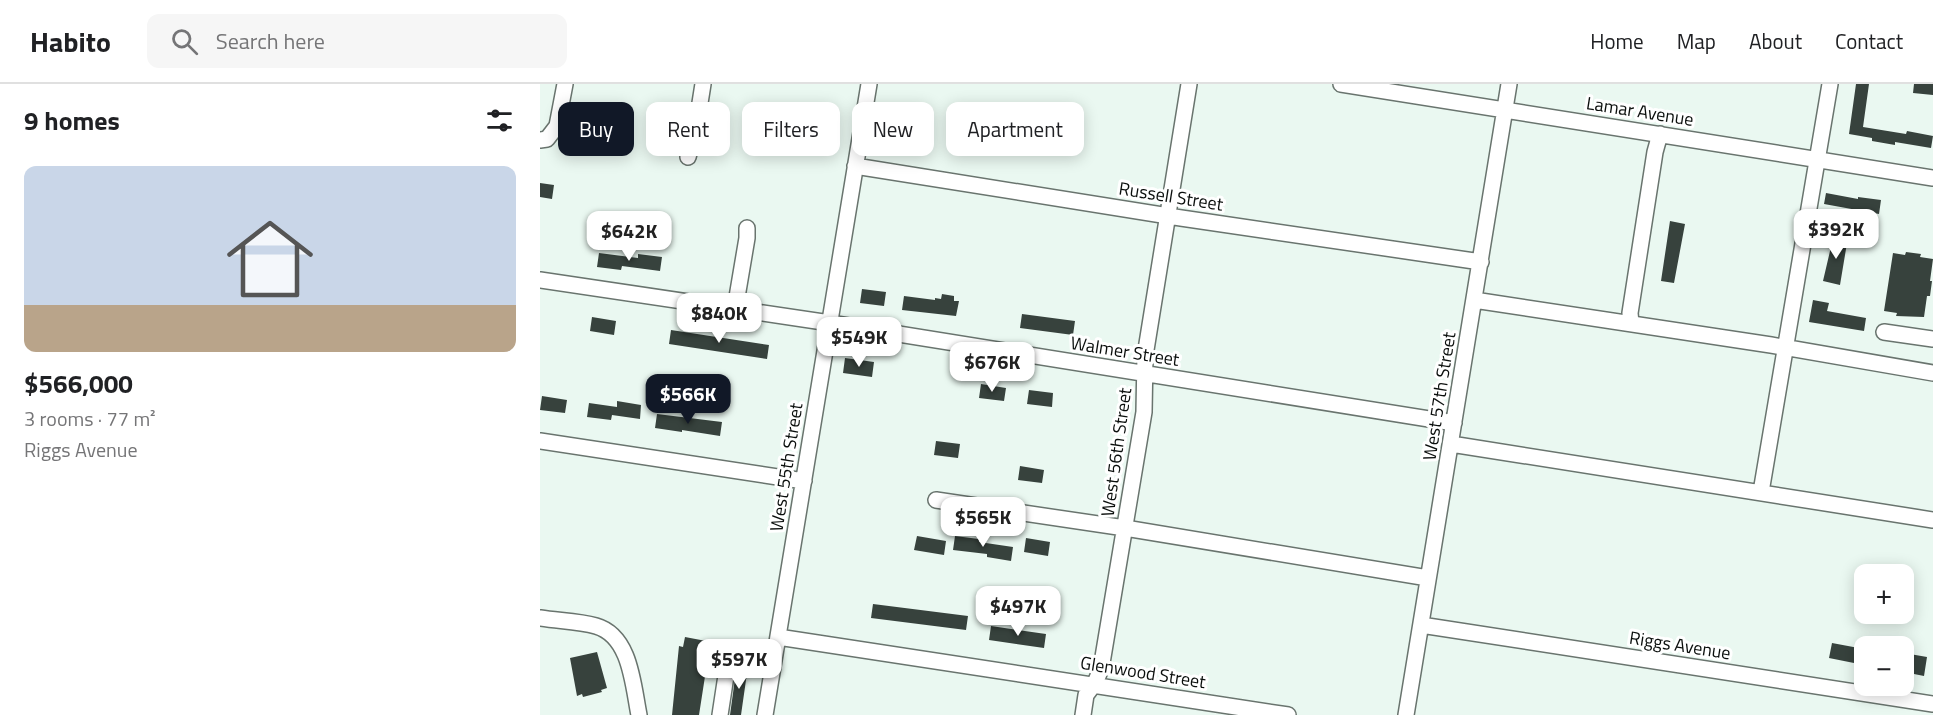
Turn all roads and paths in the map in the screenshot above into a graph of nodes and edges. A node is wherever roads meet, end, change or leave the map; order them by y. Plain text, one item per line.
1 (565, 84) edge
2 (703, 84) edge
3 (869, 84) edge
4 (1189, 84) edge
5 (1341, 84) edge
6 (1509, 84) edge
7 (1830, 84) edge
8 (1505, 110) junction
9 (1660, 134) junction
10 (543, 140) edge
11 (688, 157) dead end
12 (1818, 159) junction
13 (855, 166) junction
14 (1933, 178) edge
15 (1167, 216) junction
16 (747, 228) dead end
17 (1480, 262) junction
18 (540, 280) edge
19 (1474, 300) junction
20 (735, 309) junction
21 (830, 323) junction
22 (1631, 323) junction
23 (1884, 332) dead end
24 (1933, 339) edge
25 (1785, 348) junction
26 (1933, 373) edge
27 (1145, 374) junction
28 (1454, 423) junction
29 (540, 441) edge
30 (1451, 444) junction
31 (804, 481) junction
32 (1761, 492) junction
33 (936, 500) dead end
34 (1933, 520) edge
35 (1125, 528) junction
36 (1428, 578) junction
37 (540, 618) edge
38 (1421, 625) junction
39 (778, 637) junction
40 (727, 669) dead end
41 (1093, 684) junction
42 (1933, 704) edge
43 (639, 715) edge
44 (720, 715) edge
45 (765, 715) edge
46 (1083, 715) edge
47 (1287, 715) edge
48 (1406, 715) edge

1 - 10 street
2 - 11 street
3 - 13 street, West 55th Street
4 - 15 street, West 56th Street
5 - 8 street, Lamar Avenue
6 - 8 street, West 57th Street
7 - 12 street
8 - 9 street, Lamar Avenue
8 - 17 street, West 57th Street
9 - 12 street, Lamar Avenue
9 - 22 street
12 - 14 street, Lamar Avenue
12 - 25 street
13 - 15 street, Russell Street
13 - 21 street, West 55th Street
15 - 17 street, Russell Street
15 - 27 street, West 56th Street
16 - 20 street
17 - 19 street, West 57th Street
18 - 20 street, Walmer Street
19 - 22 street
19 - 28 street, West 57th Street
20 - 21 street, Walmer Street
21 - 27 street, Walmer Street
21 - 31 street, West 55th Street
22 - 25 street
23 - 24 street
25 - 26 street
25 - 32 street
27 - 28 street, Walmer Street
27 - 35 street, West 56th Street
28 - 30 street, West 57th Street
29 - 31 street
30 - 32 street
30 - 36 street, West 57th Street
31 - 39 street, West 55th Street
32 - 34 street
33 - 35 street
35 - 36 street
35 - 41 street, West 56th Street
36 - 38 street, West 57th Street
37 - 43 street
38 - 42 street, Riggs Avenue
38 - 48 street, West 57th Street
39 - 41 street, Glenwood Street
39 - 45 street, West 55th Street
40 - 44 street
41 - 46 street, West 56th Street
41 - 47 street, Glenwood Street

